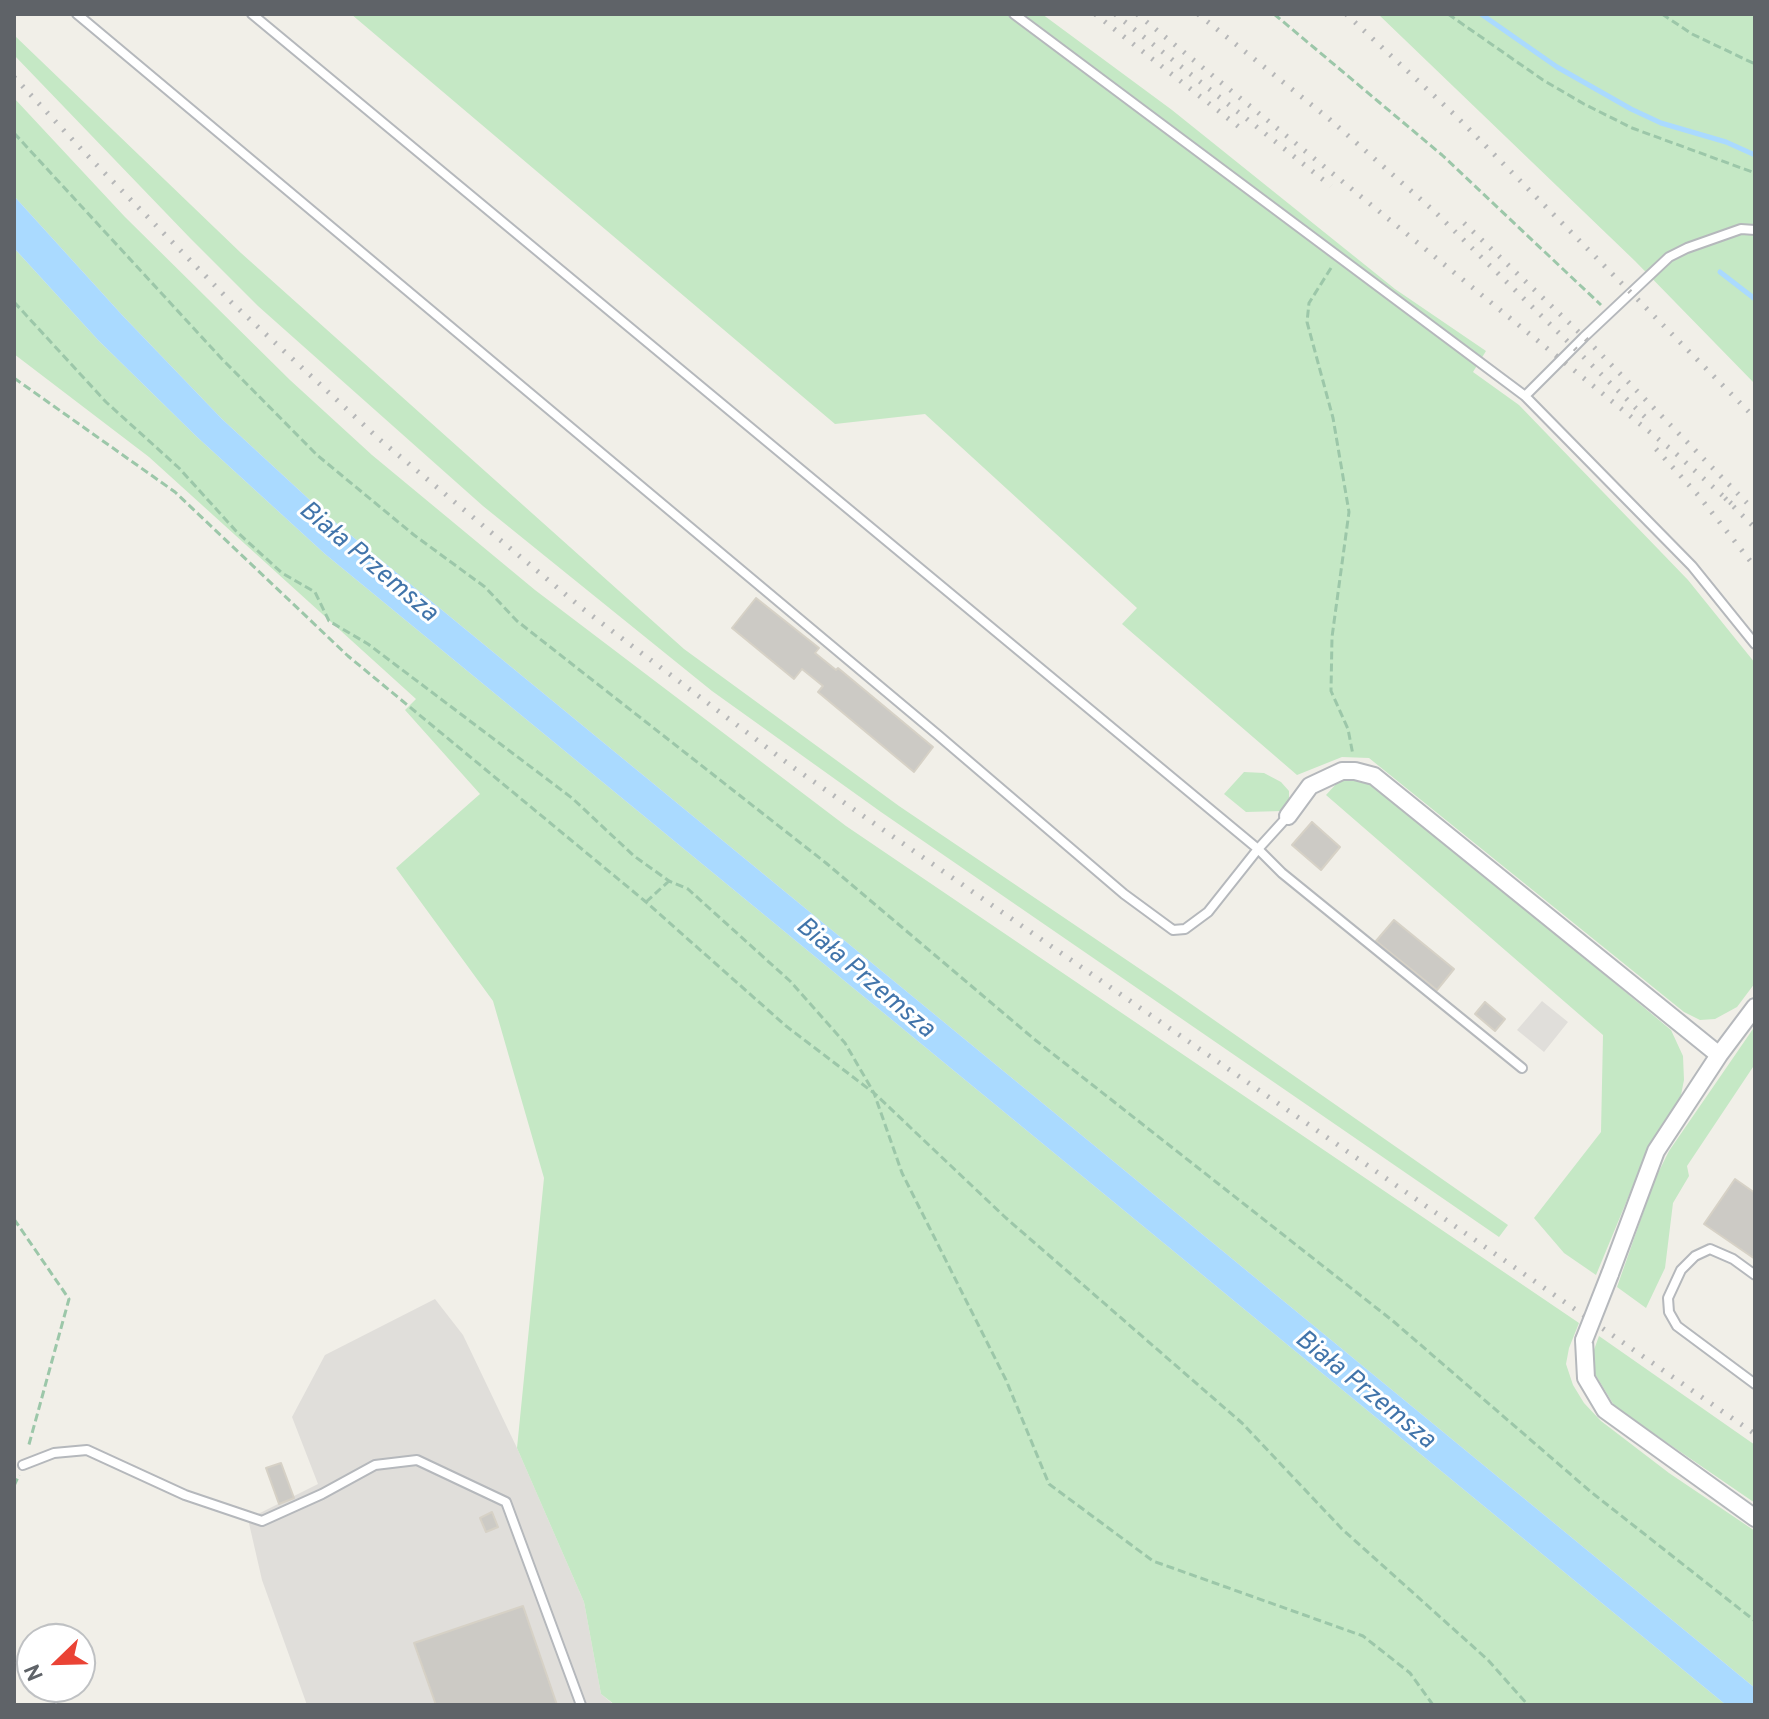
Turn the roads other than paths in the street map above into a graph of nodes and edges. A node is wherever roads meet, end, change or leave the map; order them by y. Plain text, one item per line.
1 (77, 14) edge
2 (252, 14) edge
3 (1014, 14) edge
4 (1755, 230) edge
5 (1525, 396) junction
6 (1755, 644) edge
7 (1288, 816) joint
8 (1258, 849) junction
9 (1755, 1007) edge
10 (1719, 1055) junction
11 (1522, 1068) dead end
12 (1755, 1275) edge
13 (1755, 1384) edge
14 (23, 1465) road end
15 (1755, 1518) edge
16 (581, 1705) edge

1 - 8 lane
2 - 8 lane
3 - 5 lane
4 - 5 lane
5 - 6 lane
7 - 8 lane
7 - 10 street
8 - 11 lane
9 - 10 street
10 - 15 street, bridge
12 - 13 lane
14 - 16 lane

